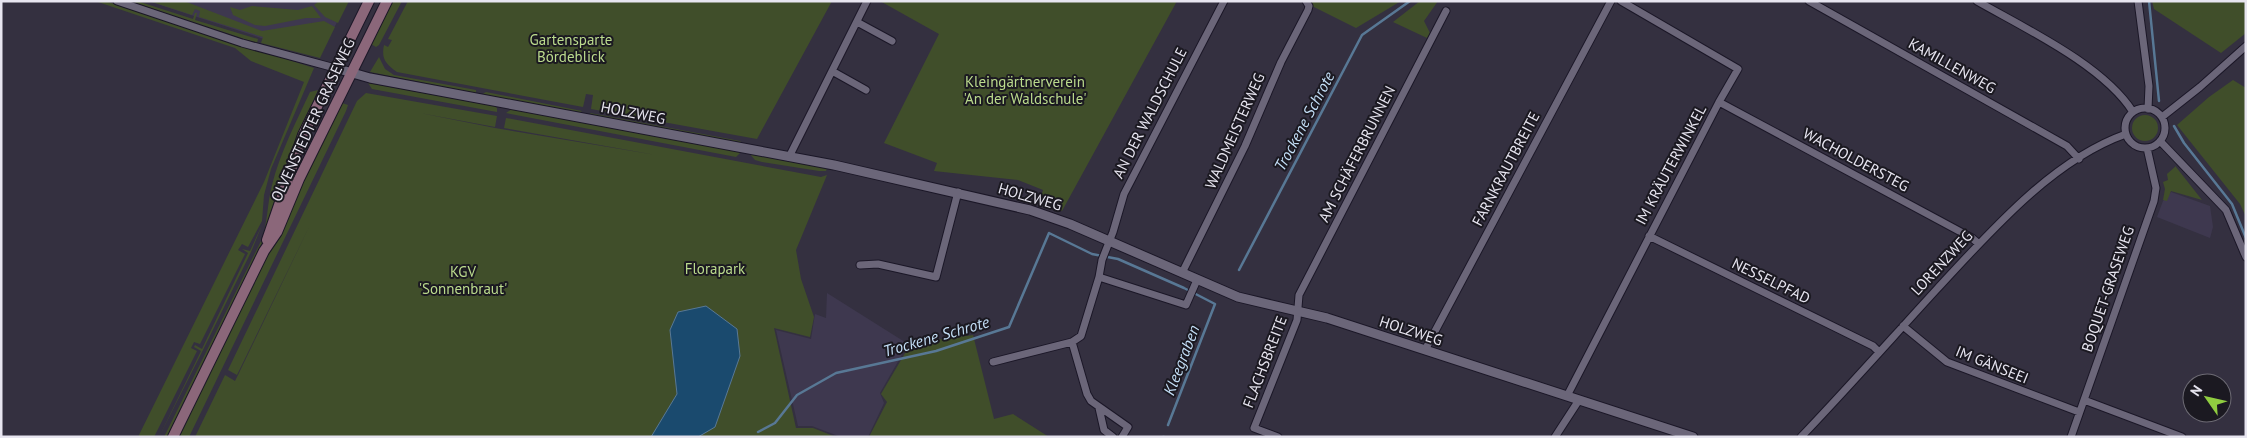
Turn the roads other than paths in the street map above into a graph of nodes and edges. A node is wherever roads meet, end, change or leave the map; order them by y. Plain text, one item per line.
1 (117, 1) edge
2 (369, 1) edge
3 (387, 1) edge
4 (867, 1) edge
5 (1224, 1) edge
6 (1306, 1) edge
7 (1611, 1) edge
8 (1621, 1) edge
9 (1809, 1) edge
10 (1977, 1) edge
11 (2138, 1) edge
12 (1446, 11) dead end
13 (858, 22) junction
14 (892, 41) dead end
15 (2246, 46) edge
16 (335, 68) junction
17 (832, 71) junction
18 (351, 73) junction
19 (866, 90) dead end
20 (1719, 102) junction
21 (2148, 108) junction
22 (2134, 112) junction
23 (2162, 118) junction
24 (2126, 134) junction
25 (2160, 141) junction
26 (2147, 148) junction
27 (788, 157) junction
28 (2078, 159) junction
29 (958, 192) junction
30 (1649, 236) junction
31 (1109, 241) junction
32 (1979, 244) junction
33 (264, 251) junction
34 (2246, 257) edge
35 (860, 265) dead end
36 (1182, 273) junction
37 (1099, 278) junction
38 (1195, 285) junction
39 (1298, 311) junction
40 (1903, 326) junction
41 (1072, 342) junction
42 (1425, 350) junction
43 (1879, 352) junction
44 (994, 362) dead end
45 (1567, 396) junction
46 (1579, 400) junction
47 (2084, 400) junction
48 (1100, 408) junction
49 (2079, 412) junction
50 (173, 437) edge
51 (1113, 437) edge
52 (1122, 437) edge
53 (1278, 437) edge
54 (1555, 437) edge
55 (1693, 437) edge
56 (1801, 437) edge
57 (2071, 437) edge
58 (2182, 437) edge

1 - 16 street
2 - 16 main road, OLVENSTEDTER GRASEWEG
3 - 18 main road, OLVENSTEDTER GRASEWEG
4 - 13 street
5 - 31 street, AN DER WALDSCHULE
6 - 36 street, WALDMEISTERWEG
7 - 42 street, FARNKRAUTBREITE
8 - 20 street, IM KRÄUTERWINKEL
9 - 28 street, KAMILLENWEG
10 - 22 street
11 - 21 street
12 - 39 street, AM SCHÄFERBRUNNEN
13 - 14 street
13 - 17 street
15 - 23 street
16 - 18 street, HOLZWEG
16 - 33 main road, OLVENSTEDTER GRASEWEG
17 - 19 street
17 - 27 street
18 - 27 street, HOLZWEG
18 - 33 main road, OLVENSTEDTER GRASEWEG
20 - 30 street, IM KRÄUTERWINKEL
20 - 32 street, WACHOLDERSTEG
21 - 22 street
21 - 23 street
22 - 24 street
23 - 25 street
24 - 26 street
24 - 28 street, LORENZWEG
25 - 26 street
25 - 34 street
26 - 47 street, BOQUET-GRASEWEG
27 - 29 street, HOLZWEG
28 - 32 street, LORENZWEG
29 - 31 street, HOLZWEG
29 - 35 street
30 - 43 street, NESSELPFAD
30 - 45 street, IM KRÄUTERWINKEL
31 - 36 street, HOLZWEG
31 - 37 street, AN DER WALDSCHULE
32 - 40 street, LORENZWEG
33 - 50 main road, OLVENSTEDTER GRASEWEG
36 - 38 street, HOLZWEG
37 - 38 street
37 - 41 street, AN DER WALDSCHULE
38 - 39 street, HOLZWEG
39 - 42 street, HOLZWEG
39 - 53 street, FLACHSBREITE
40 - 43 street, LORENZWEG
40 - 49 street, IM GÄNSEEI
41 - 44 street
41 - 48 street
42 - 45 street, HOLZWEG
43 - 56 street, LORENZWEG
45 - 46 street, HOLZWEG
46 - 54 street
46 - 55 street, HOLZWEG
47 - 49 street, BOQUET-GRASEWEG
47 - 58 street
48 - 51 street
48 - 52 street
49 - 57 street, BOQUET-GRASEWEG

